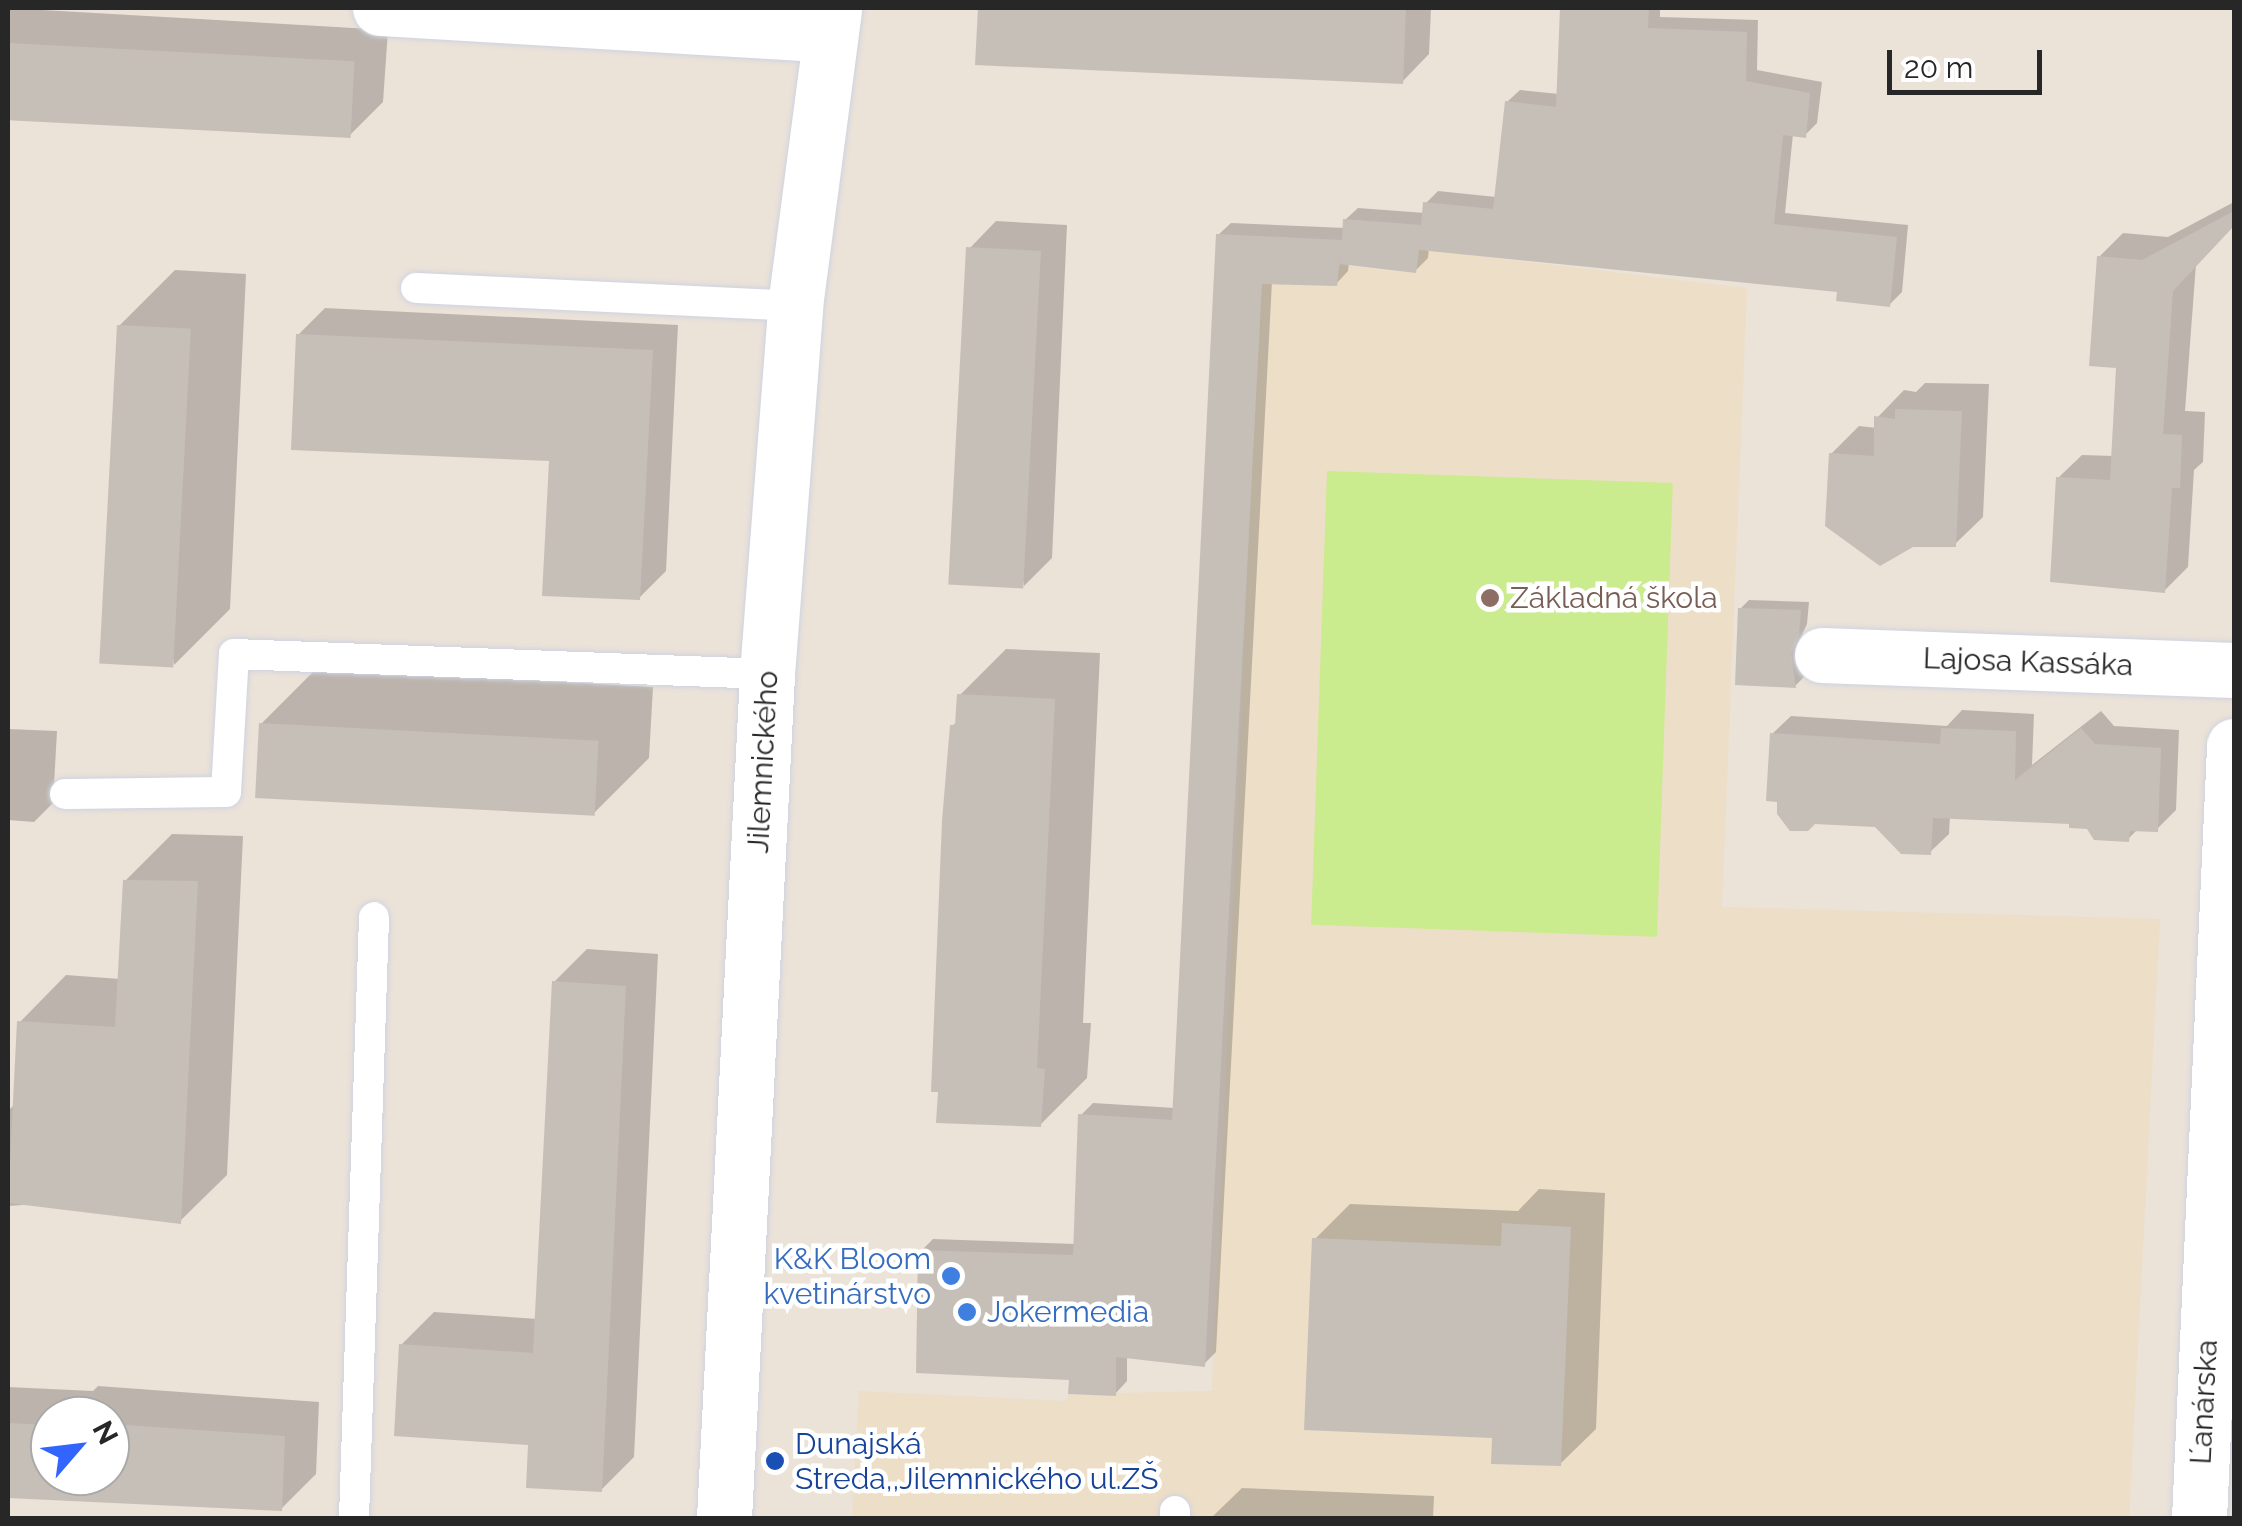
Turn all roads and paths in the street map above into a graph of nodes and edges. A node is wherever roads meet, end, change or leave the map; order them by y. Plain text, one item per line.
1 (380, 8) edge
2 (832, 21) edge
3 (416, 288) dead end
4 (795, 306) junction
5 (1822, 655) dead end
6 (2234, 670) edge
7 (767, 674) junction
8 (2234, 746) edge
9 (65, 794) dead end
10 (374, 917) dead end
11 (2228, 995) edge
12 (354, 1518) edge
13 (724, 1518) edge
14 (2199, 1518) edge

1 - 2 street
2 - 4 street, Jilemnického
3 - 4 lane
4 - 7 street, Jilemnického
5 - 6 street, Lajosa Kassáka
7 - 9 lane
7 - 13 street, Jilemnického
8 - 11 street, Ľanárska
10 - 12 lane
11 - 14 street, Ľanárska

